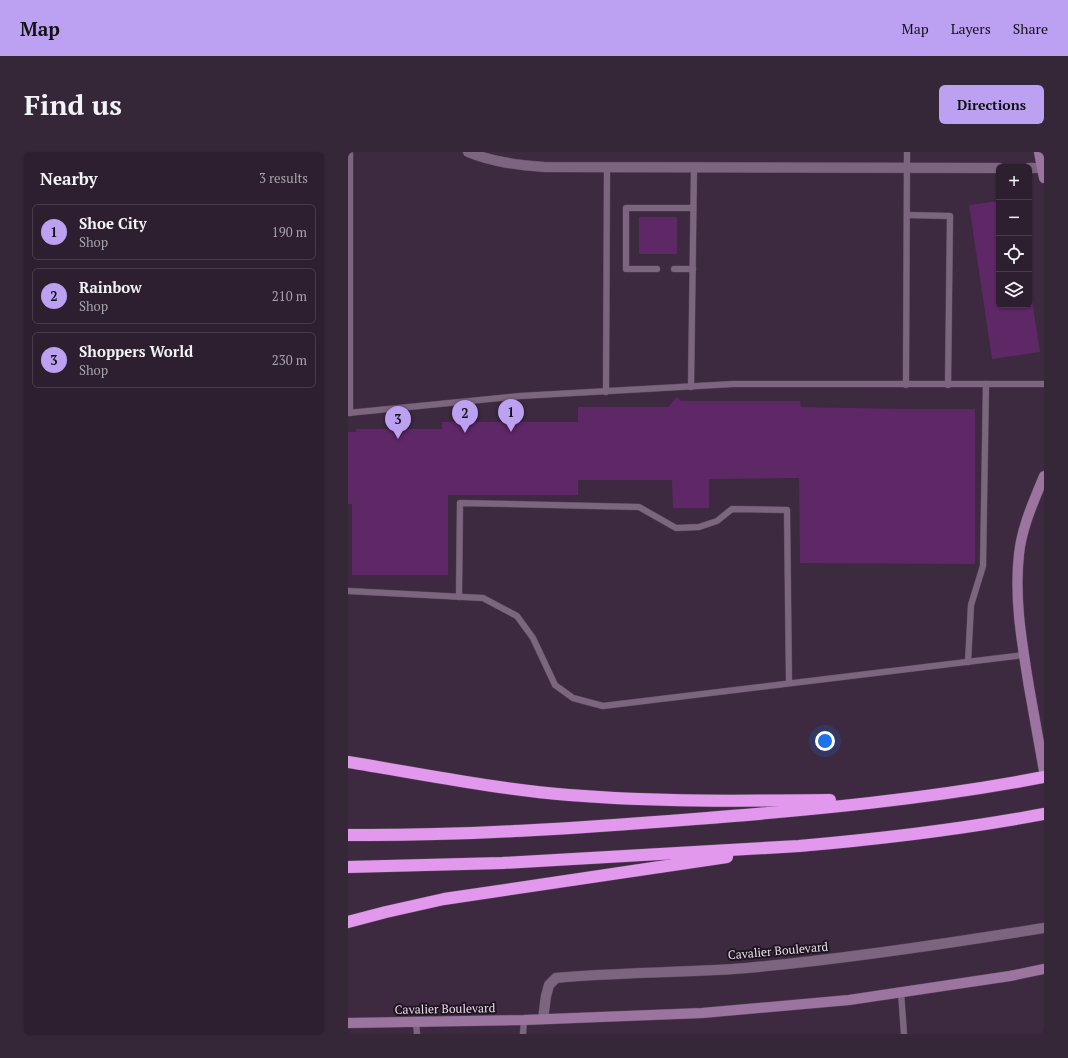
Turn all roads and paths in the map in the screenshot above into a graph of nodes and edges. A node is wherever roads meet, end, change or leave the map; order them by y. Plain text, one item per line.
1 (350, 152) edge
2 (468, 152) edge
3 (907, 152) edge
4 (1039, 152) edge
5 (607, 167) junction
6 (694, 168) junction
7 (907, 168) junction
8 (996, 168) edge
9 (1032, 169) edge
10 (1043, 173) edge
11 (693, 208) junction
12 (907, 215) junction
13 (349, 248) edge
14 (657, 269) dead end
15 (674, 269) dead end
16 (693, 269) junction
17 (349, 294) edge
18 (986, 384) junction
19 (1044, 384) edge
20 (906, 385) junction
21 (948, 385) junction
22 (691, 387) junction
23 (606, 392) junction
24 (349, 413) edge
25 (1044, 476) edge
26 (348, 591) edge
27 (459, 597) junction
28 (1024, 655) junction
29 (968, 662) junction
30 (789, 683) junction
31 (348, 762) edge
32 (1044, 771) edge
33 (1044, 777) edge
34 (899, 800) junction
35 (1044, 814) edge
36 (348, 835) edge
37 (799, 846) junction
38 (348, 866) edge
39 (348, 922) edge
40 (1044, 928) edge
41 (1044, 969) edge
42 (901, 992) junction
43 (543, 1019) junction
44 (524, 1020) junction
45 (416, 1022) junction
46 (348, 1023) edge
47 (417, 1034) edge
48 (522, 1034) edge
49 (904, 1034) edge

1 - 13 lane
2 - 5 street
3 - 7 lane
4 - 10 street
5 - 6 street
5 - 23 lane
6 - 7 street
6 - 11 lane
7 - 8 street
7 - 12 lane
9 - 10 street
11 - 14 lane
11 - 16 lane
12 - 20 lane
12 - 21 lane
13 - 17 lane
15 - 16 lane
16 - 22 lane
17 - 24 lane
18 - 19 lane
18 - 21 lane
18 - 29 lane
20 - 21 lane
20 - 22 lane
22 - 23 lane
23 - 24 lane
25 - 28 street
26 - 27 lane
27 - 30 lane
27 - 30 lane
28 - 29 lane
28 - 32 street
29 - 30 lane
31 - 34 highway
33 - 34 highway
34 - 36 highway
35 - 37 highway
37 - 38 highway
37 - 39 highway
40 - 43 street, Cavalier Boulevard
41 - 42 street, Cavalier Boulevard
42 - 43 street, Cavalier Boulevard
42 - 49 lane
43 - 44 street, Cavalier Boulevard
44 - 45 street, Cavalier Boulevard
44 - 48 lane
45 - 46 street, Cavalier Boulevard
45 - 47 lane

